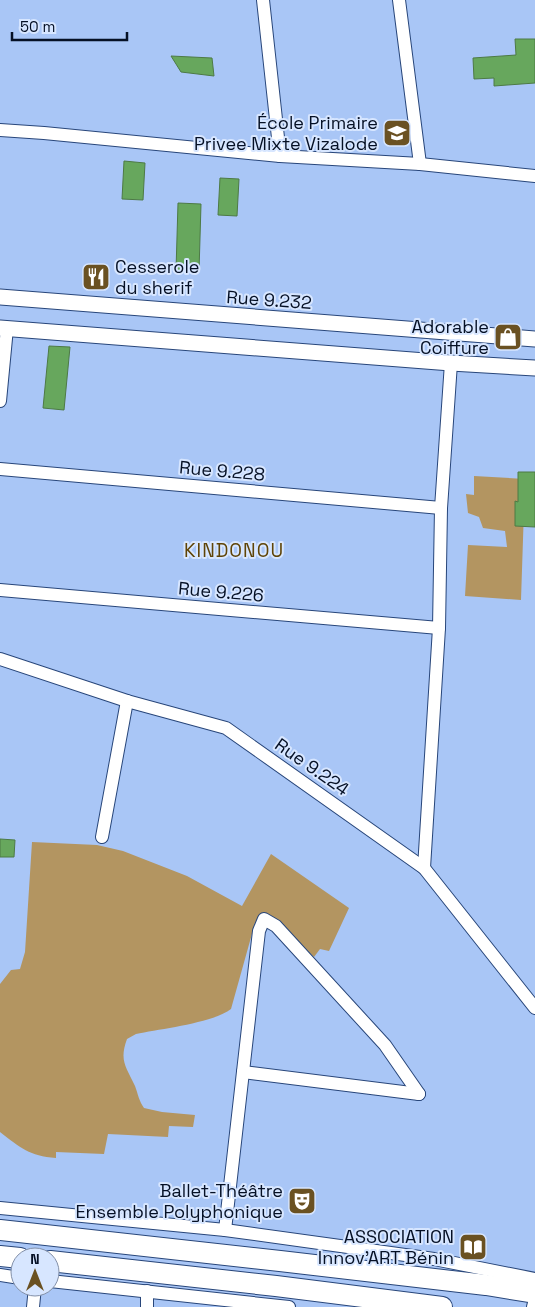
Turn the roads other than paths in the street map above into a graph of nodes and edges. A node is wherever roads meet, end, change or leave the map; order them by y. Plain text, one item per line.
1 (263, 0) edge
2 (399, 0) edge
3 (0, 130) edge
4 (280, 156) junction
5 (420, 164) junction
6 (535, 176) edge
7 (0, 297) edge
8 (4, 328) edge
9 (535, 339) edge
10 (451, 364) junction
11 (535, 368) edge
12 (0, 401) edge
13 (0, 469) edge
14 (441, 508) junction
15 (0, 590) edge
16 (439, 628) junction
17 (0, 659) edge
18 (127, 701) junction
19 (102, 837) dead end
20 (424, 868) junction
21 (535, 1008) edge
22 (243, 1072) junction
23 (0, 1208) edge
24 (0, 1230) edge
25 (225, 1230) junction
26 (60, 1262) edge
27 (535, 1279) edge
28 (60, 1282) edge
29 (147, 1291) junction
30 (535, 1293) edge
31 (535, 1299) edge
32 (147, 1307) edge
33 (289, 1307) edge
34 (442, 1307) edge
35 (532, 1307) edge

1 - 4 street
2 - 5 street
3 - 4 street
4 - 5 street
5 - 6 street
7 - 9 street, Rue 9.232
8 - 10 street
8 - 12 street
10 - 11 street
10 - 14 street
13 - 14 street, Rue 9.228
14 - 16 street
15 - 16 street, Rue 9.226
16 - 20 street
17 - 18 street, Rue 9.224
18 - 19 street
18 - 20 street, Rue 9.224
20 - 21 street, Rue 9.224
22 - 22 street
22 - 25 street
23 - 25 street
24 - 30 highway
25 - 27 street
26 - 34 highway
28 - 29 street
29 - 32 street
29 - 33 street
31 - 35 street

